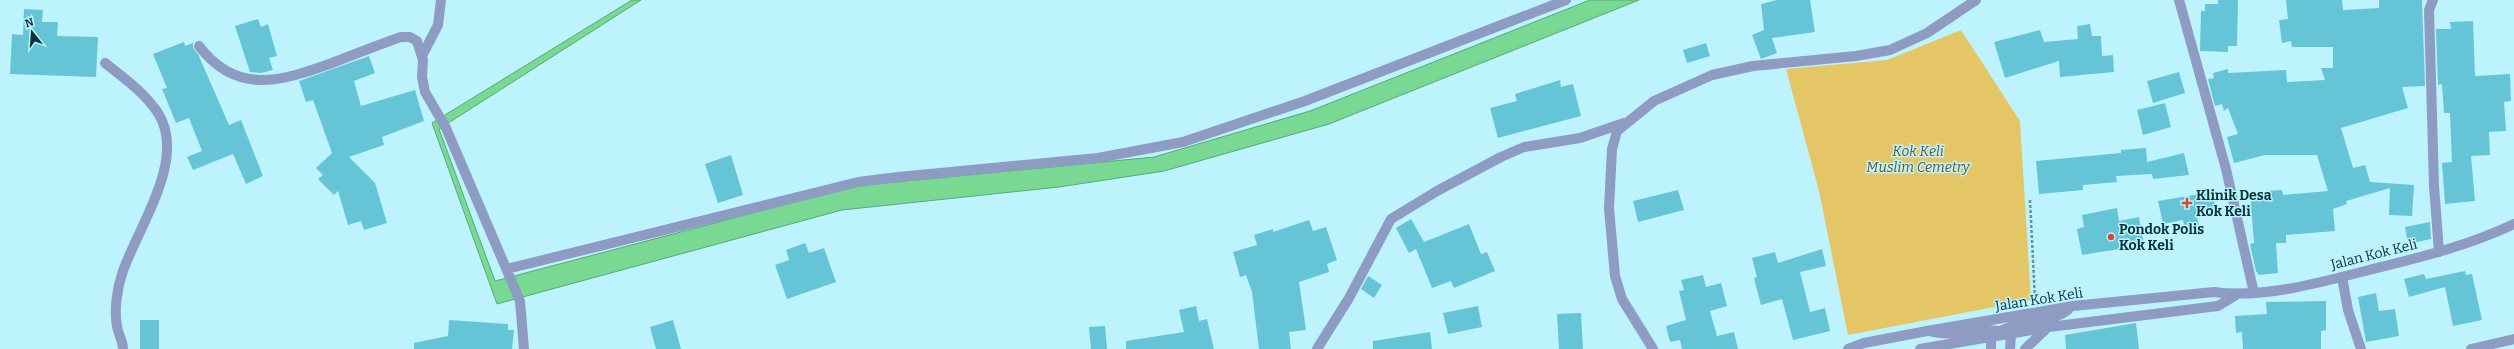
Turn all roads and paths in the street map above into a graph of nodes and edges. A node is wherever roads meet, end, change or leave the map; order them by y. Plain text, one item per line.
1 (441, 0) edge
2 (1566, 0) edge
3 (1976, 0) edge
4 (2179, 0) edge
5 (2433, 0) edge
6 (199, 46) dead end
7 (422, 56) junction
8 (105, 63) dead end
9 (1630, 121) junction
10 (2030, 200) dead end
11 (2514, 224) edge
12 (2439, 252) junction
13 (508, 272) junction
14 (2342, 277) junction
15 (2254, 293) junction
16 (2236, 295) junction
17 (2073, 306) junction
18 (2036, 313) junction
19 (2049, 327) junction
20 (2000, 330) junction
21 (1927, 331) junction
22 (2011, 335) junction
23 (1991, 338) junction
24 (2514, 339) edge
25 (1946, 344) junction
26 (123, 349) edge
27 (524, 349) edge
28 (1317, 349) edge
29 (1654, 349) edge
30 (1848, 349) edge
31 (1920, 349) edge
32 (1962, 349) edge
33 (1990, 349) edge
34 (2010, 349) edge
35 (2025, 349) edge
36 (2360, 349) edge
37 (2471, 349) edge

1 - 7 street
2 - 13 street
3 - 9 street
4 - 15 street
5 - 12 street
6 - 7 street
7 - 13 street
8 - 26 street
9 - 28 street
9 - 29 street
10 - 18 path
11 - 12 street, Jalan Kok Keli
12 - 14 street, Jalan Kok Keli
13 - 27 street
14 - 15 street, Jalan Kok Keli
14 - 36 street
15 - 16 street, Jalan Kok Keli
16 - 17 street, Jalan Kok Keli
16 - 19 street, Jalan Kok Keli
17 - 18 street, Jalan Kok Keli
17 - 20 street
18 - 21 street, Jalan Kok Keli
19 - 22 street, Jalan Kok Keli
19 - 35 street
20 - 21 street
20 - 22 street
20 - 23 street
21 - 30 street, Jalan Kok Keli
22 - 23 street, Jalan Kok Keli
22 - 34 street
23 - 25 street, Jalan Kok Keli
23 - 33 street
24 - 37 street
25 - 31 street, Jalan Kok Keli
25 - 32 street

